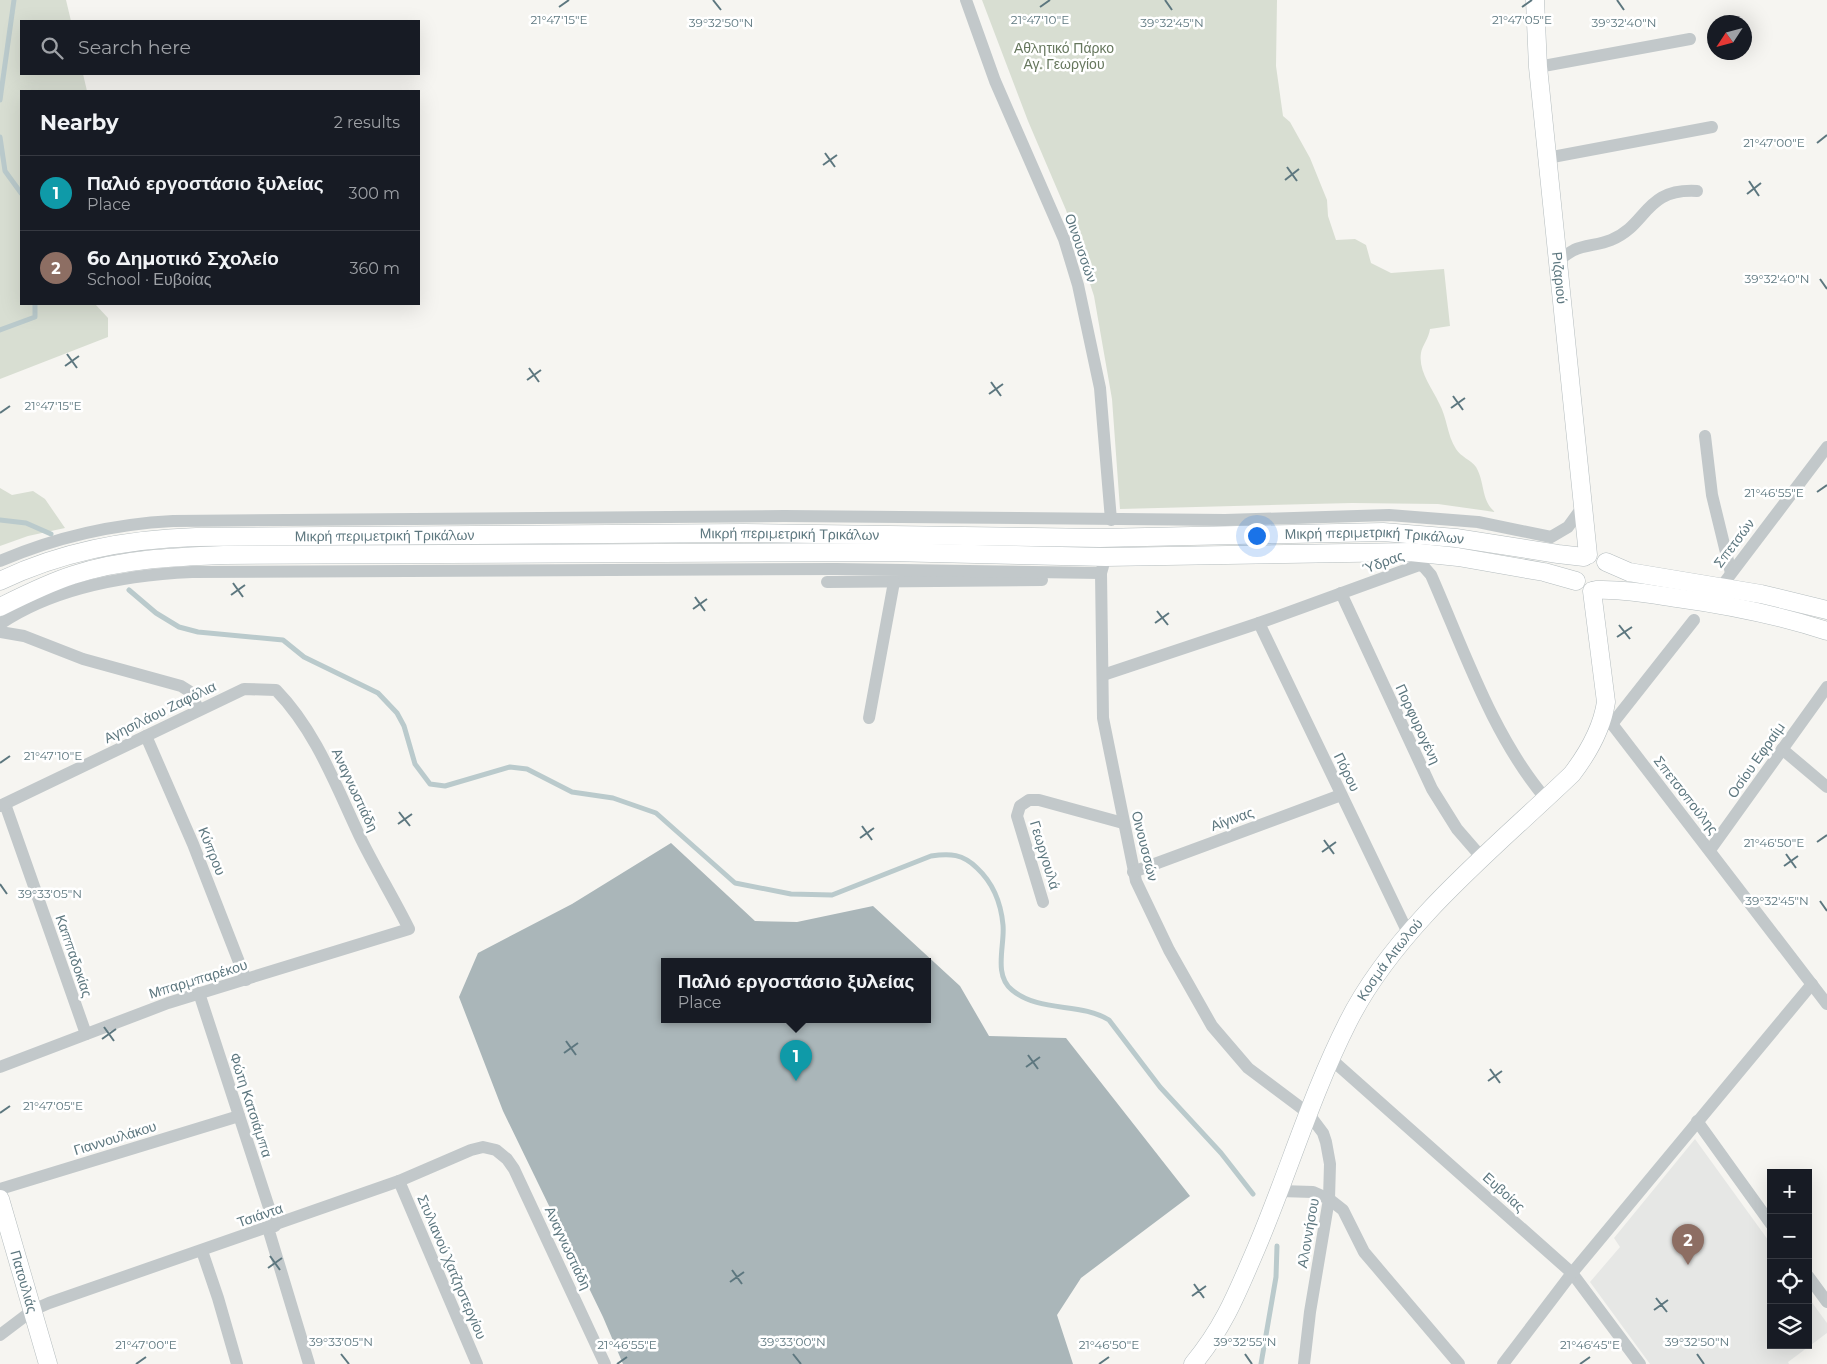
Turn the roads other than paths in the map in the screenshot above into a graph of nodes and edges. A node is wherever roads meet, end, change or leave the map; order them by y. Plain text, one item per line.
1 (966, 0) edge
2 (1535, 0) edge
3 (1690, 39) dead end
4 (1538, 67) junction
5 (1712, 127) dead end
6 (1547, 158) junction
7 (1697, 191) dead end
8 (1558, 261) junction
9 (1705, 436) dead end
10 (1827, 447) edge
11 (1584, 505) junction
12 (1111, 520) junction
13 (1586, 556) junction
14 (0, 561) edge
15 (1606, 562) junction
16 (1103, 570) junction
17 (1726, 580) junction
18 (0, 581) edge
19 (827, 582) dead end
20 (894, 582) junction
21 (1576, 582) junction
22 (1594, 590) junction
23 (1341, 593) junction
24 (0, 607) edge
25 (1827, 610) edge
26 (1694, 620) dead end
27 (1259, 623) junction
28 (0, 624) edge
29 (1827, 631) edge
30 (0, 632) edge
31 (1104, 675) junction
32 (1827, 687) edge
33 (253, 688) joint
34 (199, 710) junction
35 (869, 718) dead end
36 (1606, 724) junction
37 (146, 736) junction
38 (1782, 749) junction
39 (1827, 787) edge
40 (1342, 795) junction
41 (1546, 799) junction
42 (2, 805) edge
43 (1123, 824) junction
44 (1710, 850) junction
45 (1483, 859) junction
46 (1133, 872) junction
47 (1043, 902) dead end
48 (409, 929) joint
49 (1409, 934) junction
50 (246, 980) junction
51 (1812, 984) junction
52 (199, 993) junction
53 (1827, 1004) edge
54 (86, 1034) junction
55 (1331, 1059) junction
56 (0, 1067) edge
57 (1308, 1113) junction
58 (239, 1116) junction
59 (1697, 1121) junction
60 (496, 1150) joint
61 (399, 1181) junction
62 (0, 1189) edge
63 (1280, 1191) junction
64 (0, 1199) edge
65 (1329, 1199) junction
66 (1767, 1218) edge
67 (271, 1227) junction
68 (202, 1251) junction
69 (1572, 1273) junction
70 (1812, 1281) edge
71 (1827, 1302) edge
72 (33, 1310) junction
73 (0, 1335) edge
74 (48, 1364) edge
75 (237, 1364) edge
76 (309, 1364) edge
77 (477, 1364) edge
78 (605, 1364) edge
79 (1193, 1364) edge
80 (1304, 1364) edge
81 (1459, 1364) edge
82 (1504, 1364) edge
83 (1640, 1364) edge

1 - 12 street, Οινουσσών
2 - 4 main road, Ριζαριού
3 - 4 street
4 - 6 main road, Ριζαριού
5 - 6 street
6 - 8 main road, Ριζαριού
7 - 8 street
8 - 11 main road, Ριζαριού
9 - 17 street
10 - 17 street, Σπετσών
11 - 12 street
11 - 13 main road, Ριζαριού
12 - 14 street
13 - 15 main road, Μικρή περιμετρική Τρικάλων
13 - 18 main road, Μικρή περιμετρική Τρικάλων
13 - 21 main road
15 - 17 main road, Μικρή περιμετρική Τρικάλων
15 - 22 main road
16 - 20 street
16 - 21 main road, Μικρή περιμετρική Τρικάλων
16 - 24 main road, Μικρή περιμετρική Τρικάλων
16 - 28 street
16 - 31 street, Οινουσσών
17 - 25 main road, Μικρή περιμετρική Τρικάλων
19 - 20 street
20 - 35 street
21 - 22 main road, Μικρή περιμετρική Τρικάλων
22 - 29 main road, Μικρή περιμετρική Τρικάλων
22 - 36 main road, Κοσμά Αιτωλού
23 - 27 street, Ύδρας
23 - 41 street, Ύδρας
23 - 45 street, Πορφυρογένη
26 - 36 street
27 - 31 street, Ύδρας
27 - 40 street, Πόρου
30 - 34 street
31 - 43 street, Οινουσσών
32 - 38 street, Οσίου Εφραίμ
33 - 34 street, Αγησιλάου Ζαφόλια
33 - 48 street, Αναγνωστιάδη
34 - 37 street, Αγησιλάου Ζαφόλια
36 - 41 main road, Κοσμά Αιτωλού
36 - 44 street, Σπετσοπούλης
37 - 42 street, Αγησιλάου Ζαφόλια
37 - 50 street, Κύπρου
38 - 39 street
38 - 44 street, Οσίου Εφραίμ
40 - 46 street, Αίγινας
40 - 49 street, Πόρου
41 - 45 main road, Κοσμά Αιτωλού
42 - 54 street, Καππαδοκίας
43 - 46 street, Οινουσσών
43 - 47 street, Γεωργουλά
44 - 51 street, Σπετσοπούλης
45 - 49 main road, Κοσμά Αιτωλού
46 - 57 street, Οινουσσών
48 - 50 street, Μπαρμπαρέκου
49 - 55 main road, Κοσμά Αιτωλού
50 - 52 street, Μπαρμπαρέκου
51 - 53 street, Σπετσοπούλης
51 - 59 street
52 - 54 street, Μπαρμπαρέκου
52 - 58 street, Φώτη Κατσιάμπα
54 - 56 street, Μπαρμπαρέκου
55 - 57 main road, Κοσμά Αιτωλού
55 - 69 street, Ευβοίας
57 - 63 main road, Κοσμά Αιτωλού
57 - 65 street, Αλοννήσου
58 - 62 street, Γιαννουλάκου
58 - 67 street, Φώτη Κατσιάμπα
59 - 66 street
59 - 69 street
60 - 61 street, Τσιάντα
60 - 78 street, Αναγνωστιάδη
61 - 67 street, Τσιάντα
61 - 77 street, Στυλιανού Χατζηστεργίου
63 - 65 street
63 - 79 main road, Κοσμά Αιτωλού
64 - 72 main road, Πατουλιάς
65 - 80 street, Αλοννήσου
65 - 81 street
67 - 68 street, Τσιάντα
67 - 76 street, Φώτη Κατσιάμπα
68 - 72 street, Τσιάντα
68 - 75 street
69 - 82 street
69 - 83 street, Ευβοίας
70 - 71 street
72 - 73 street, Τσιάντα
72 - 74 main road, Πατουλιάς

